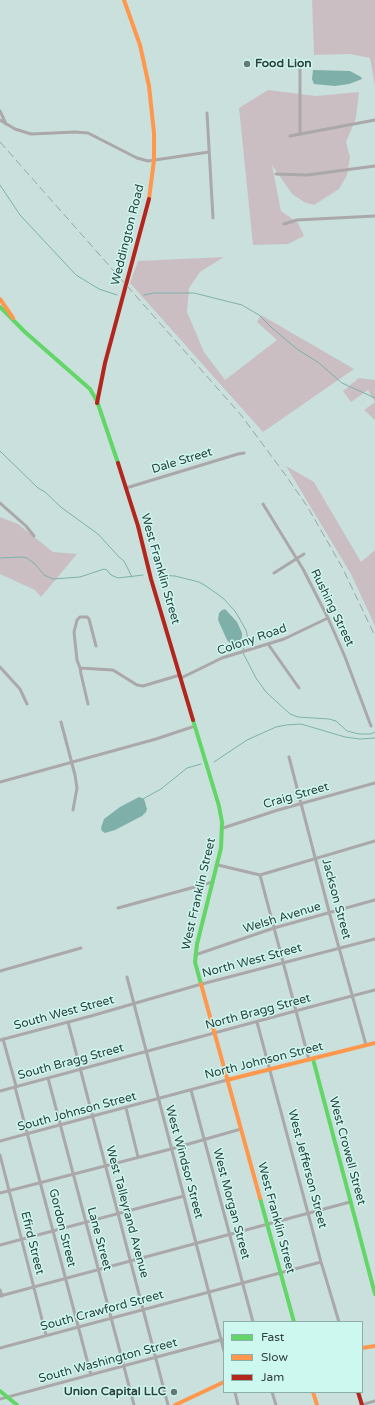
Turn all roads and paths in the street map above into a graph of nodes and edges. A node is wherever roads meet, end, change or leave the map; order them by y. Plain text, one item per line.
1 (124, 0) edge
2 (300, 61) dead end
3 (0, 111) edge
4 (207, 113) dead end
5 (0, 120) edge
6 (375, 120) edge
7 (6, 124) junction
8 (300, 134) junction
9 (290, 136) dead end
10 (209, 152) junction
11 (154, 160) junction
12 (375, 166) edge
13 (276, 174) dead end
14 (375, 216) edge
15 (213, 218) dead end
16 (284, 224) dead end
17 (0, 299) edge
18 (0, 308) edge
19 (15, 322) junction
20 (97, 403) junction
21 (244, 453) dead end
22 (126, 488) junction
23 (0, 503) edge
24 (263, 504) dead end
25 (34, 536) dead end
26 (304, 554) dead end
27 (297, 559) junction
28 (274, 573) dead end
29 (328, 618) junction
30 (268, 644) junction
31 (96, 646) dead end
32 (0, 667) edge
33 (80, 668) junction
34 (180, 677) junction
35 (299, 688) dead end
36 (27, 704) dead end
37 (88, 704) dead end
38 (60, 722) dead end
39 (195, 726) junction
40 (371, 726) dead end
41 (289, 757) dead end
42 (72, 762) junction
43 (0, 782) edge
44 (375, 783) edge
45 (302, 803) junction
46 (73, 810) dead end
47 (222, 828) junction
48 (375, 841) edge
49 (316, 859) junction
50 (218, 865) junction
51 (260, 875) junction
52 (213, 882) junction
53 (375, 900) edge
54 (118, 908) dead end
55 (330, 913) junction
56 (274, 928) junction
57 (375, 939) edge
58 (81, 948) dead end
59 (340, 948) junction
60 (195, 955) junction
61 (283, 962) junction
62 (0, 971) edge
63 (126, 977) dead end
64 (201, 984) junction
65 (375, 990) edge
66 (353, 996) junction
67 (134, 1003) junction
68 (296, 1011) junction
69 (68, 1022) junction
70 (257, 1022) junction
71 (215, 1033) junction
72 (1, 1040) edge
73 (375, 1043) edge
74 (366, 1045) junction
75 (146, 1051) junction
76 (311, 1059) junction
77 (81, 1069) junction
78 (269, 1070) junction
79 (48, 1078) junction
80 (227, 1080) junction
81 (16, 1086) junction
82 (192, 1090) junction
83 (0, 1091) edge
84 (159, 1099) junction
85 (126, 1108) junction
86 (93, 1117) junction
87 (61, 1125) junction
88 (241, 1129) junction
89 (29, 1134) junction
90 (205, 1139) junction
91 (0, 1141) edge
92 (171, 1149) junction
93 (0, 1155) edge
94 (138, 1157) junction
95 (105, 1166) junction
96 (73, 1174) junction
97 (41, 1182) junction
98 (9, 1190) junction
99 (0, 1193) edge
100 (184, 1196) junction
101 (350, 1202) junction
102 (117, 1214) junction
103 (308, 1214) junction
104 (85, 1222) junction
105 (267, 1225) junction
106 (53, 1231) junction
107 (230, 1235) junction
108 (21, 1239) junction
109 (196, 1244) junction
110 (0, 1245) edge
111 (130, 1262) junction
112 (321, 1262) junction
113 (98, 1270) junction
114 (280, 1273) junction
115 (66, 1279) junction
116 (243, 1283) junction
117 (34, 1287) junction
118 (0, 1290) edge
119 (208, 1292) junction
120 (375, 1294) edge
121 (1, 1296) edge
122 (143, 1309) junction
123 (111, 1318) junction
124 (254, 1321) edge
125 (294, 1321) edge
126 (338, 1321) edge
127 (79, 1327) junction
128 (46, 1335) junction
129 (223, 1340) edge
130 (375, 1346) edge
131 (0, 1348) edge
132 (363, 1348) edge
133 (156, 1358) junction
134 (124, 1366) junction
135 (92, 1375) junction
136 (223, 1382) edge
137 (0, 1391) edge
138 (235, 1393) edge
139 (272, 1393) edge
140 (313, 1393) edge
141 (358, 1393) edge
142 (7, 1397) junction
143 (0, 1398) edge
144 (375, 1401) edge
145 (16, 1405) edge
146 (134, 1405) edge
147 (168, 1405) edge
148 (175, 1405) edge
149 (238, 1405) edge
150 (276, 1405) edge
151 (317, 1405) edge
152 (361, 1405) edge

1 - 11 main road, Weddington Road
2 - 8 street
3 - 7 street
4 - 10 street
5 - 7 street
6 - 8 street
7 - 11 street
8 - 9 street
10 - 11 street
10 - 15 street
11 - 20 main road, Weddington Road
12 - 13 street
14 - 16 street
17 - 19 main road
18 - 19 main road
19 - 20 main road, West Franklin Street
20 - 22 main road, West Franklin Street
21 - 22 street, Dale Street
22 - 34 main road, West Franklin Street
23 - 25 street
24 - 27 street, Rushing Street
26 - 27 street
27 - 28 street
27 - 29 street, Rushing Street
29 - 30 street, Colony Road
29 - 40 street, Rushing Street
30 - 34 street, Colony Road
30 - 35 street
31 - 33 street
32 - 36 street
33 - 34 street, Colony Road
33 - 37 street
34 - 39 main road, West Franklin Street
38 - 42 street
39 - 42 street
39 - 47 main road, West Franklin Street
41 - 45 street, Jackson Street
42 - 43 street
42 - 46 street
44 - 45 street, Craig Street
45 - 47 street, Craig Street
45 - 49 street, Jackson Street
47 - 50 main road, West Franklin Street
48 - 49 street
49 - 51 street
49 - 55 street, Jackson Street
50 - 51 street
50 - 52 main road, West Franklin Street
51 - 56 street, West Crowell Street
52 - 54 street
52 - 60 main road, West Franklin Street
53 - 55 street, Welsh Avenue
55 - 56 street, Welsh Avenue
55 - 59 street, Jackson Street
56 - 60 street, Welsh Avenue
56 - 61 street, West Crowell Street
57 - 59 street, North West Street
58 - 62 street
59 - 61 street, North West Street
59 - 66 street, Jackson Street
60 - 64 main road, West Franklin Street
61 - 64 street, North West Street
61 - 68 street, West Crowell Street
63 - 67 street, West Windsor Street
64 - 67 street, North West Street
64 - 71 main road, West Franklin Street
65 - 66 street, North Bragg Street
66 - 68 street, North Bragg Street
66 - 74 street, Jackson Street
67 - 69 street, South West Street
67 - 75 street, West Windsor Street
68 - 70 street, North Bragg Street
68 - 76 street, West Crowell Street
69 - 72 street, South West Street
69 - 77 street, West Talleyrand Avenue
70 - 71 street, North Bragg Street
70 - 78 street, West Jefferson Street
71 - 75 street, North Bragg Street
71 - 80 main road, West Franklin Street
72 - 81 street, Gordon Street
73 - 74 main road, North Johnson Street
74 - 76 main road, North Johnson Street
75 - 77 street, South Bragg Street
75 - 84 street, West Windsor Street
76 - 78 main road, North Johnson Street
76 - 101 main road, West Crowell Street
77 - 79 street, South Bragg Street
77 - 86 street, West Talleyrand Avenue
78 - 80 main road, North Johnson Street
78 - 103 street, West Jefferson Street
79 - 81 street, South Bragg Street
79 - 87 street, Lane Street
80 - 82 street, North Johnson Street
80 - 88 main road, West Franklin Street
81 - 83 street, South Bragg Street
81 - 89 street, Gordon Street
82 - 84 street, North Johnson Street
82 - 90 street, West Morgan Street
84 - 85 street, South Johnson Street
84 - 92 street, West Windsor Street
85 - 86 street, South Johnson Street
85 - 94 street
86 - 87 street, South Johnson Street
86 - 95 street, West Talleyrand Avenue
87 - 89 street, South Johnson Street
87 - 96 street, Lane Street
88 - 90 street
88 - 105 main road, West Franklin Street
89 - 91 street, South Johnson Street
89 - 97 street, Gordon Street
90 - 92 street
90 - 107 street, West Morgan Street
92 - 94 street
92 - 100 street, West Windsor Street
93 - 98 street, Efird Street
94 - 95 street
95 - 96 street
95 - 102 street, West Talleyrand Avenue
96 - 97 street
96 - 104 street, Lane Street
97 - 98 street
97 - 106 street, Gordon Street
98 - 99 street
98 - 108 street, Efird Street
100 - 102 street
100 - 109 street, West Windsor Street
101 - 103 street
101 - 120 main road, West Crowell Street
102 - 104 street
102 - 111 street, West Talleyrand Avenue
103 - 105 street
103 - 112 street, West Jefferson Street
104 - 106 street
104 - 113 street, Lane Street
105 - 107 street
105 - 114 main road, West Franklin Street
106 - 108 street
106 - 115 street, Gordon Street
107 - 109 street
107 - 116 street, West Morgan Street
108 - 110 street
108 - 117 street, Efird Street
109 - 111 street
109 - 119 street, West Windsor Street
111 - 113 street
111 - 122 street, West Talleyrand Avenue
112 - 114 street, South Crawford Street
112 - 126 street, West Jefferson Street
113 - 115 street
113 - 123 street, Lane Street
114 - 116 street, South Crawford Street
114 - 125 main road, West Franklin Street
115 - 117 street
115 - 127 street, Gordon Street
116 - 119 street, South Crawford Street
116 - 124 street, West Morgan Street
117 - 121 street
117 - 128 street, Efird Street
118 - 121 street
119 - 122 street, South Crawford Street
119 - 129 street, West Windsor Street
122 - 123 street, South Crawford Street
122 - 133 street, West Talleyrand Avenue
123 - 127 street, South Crawford Street
123 - 134 street, Lane Street
127 - 128 street, South Crawford Street
127 - 135 street, Gordon Street
128 - 131 street, South Crawford Street
129 - 133 street, South Washington Street
130 - 132 main road
133 - 134 street, South Washington Street
133 - 147 street, West Talleyrand Avenue
134 - 135 street, South Washington Street
134 - 146 street, Lane Street
135 - 142 street, South Washington Street
136 - 148 main road
137 - 142 main road
138 - 149 street
139 - 150 street
140 - 151 main road
141 - 152 main road
142 - 143 street, South Washington Street
142 - 145 main road
144 - 152 street

